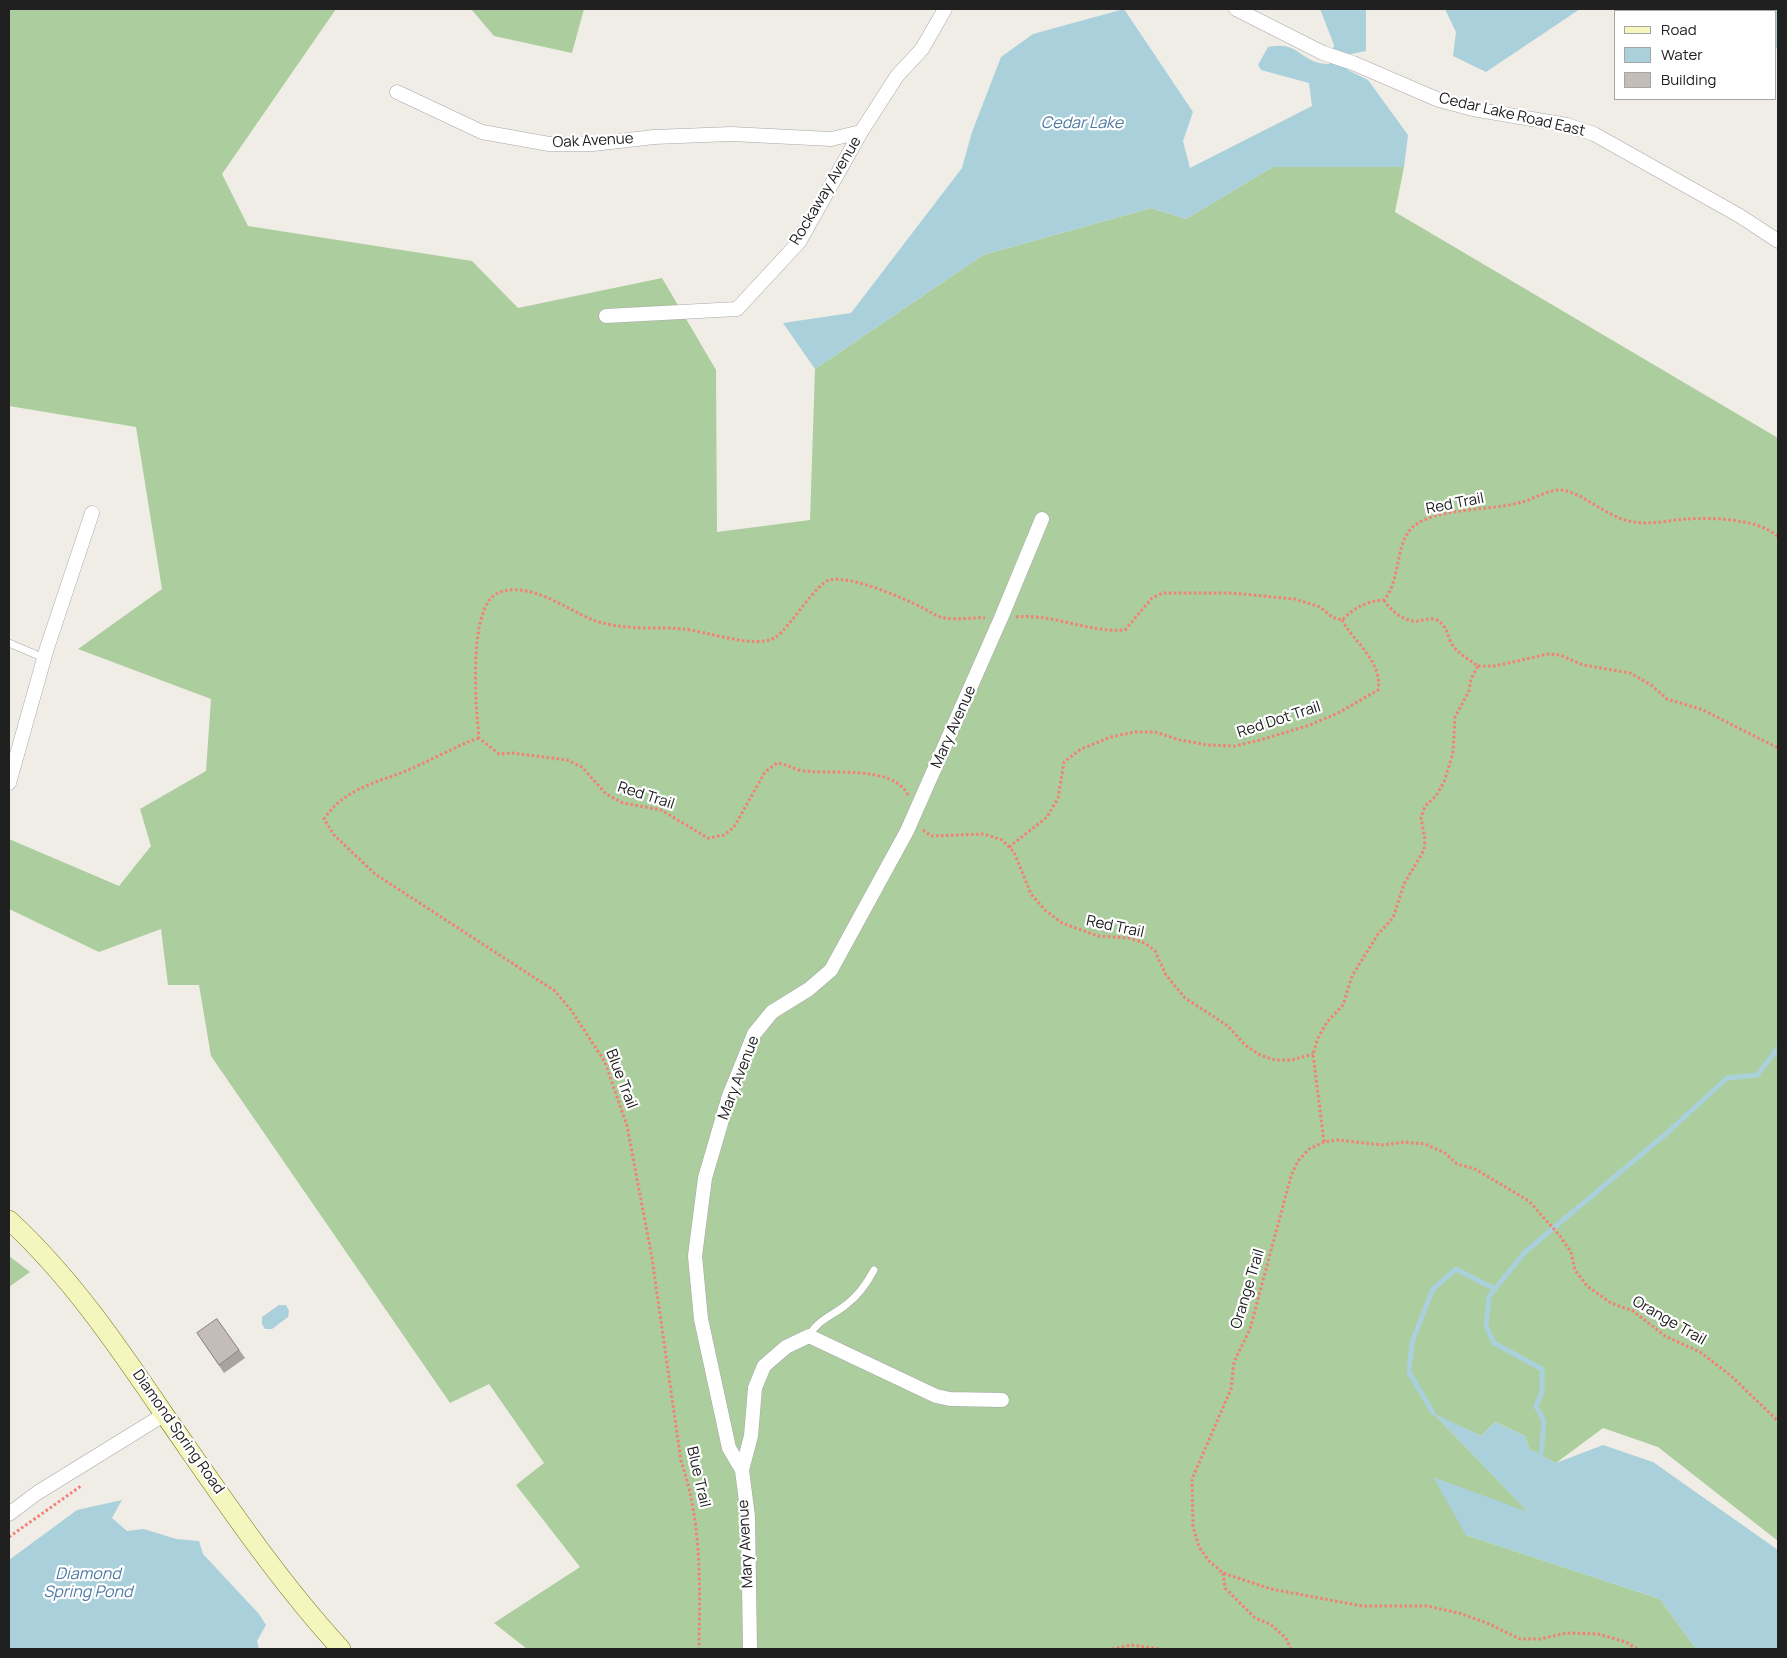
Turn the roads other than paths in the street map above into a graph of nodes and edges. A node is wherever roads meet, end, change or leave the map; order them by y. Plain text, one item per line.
1 (945, 9) edge
2 (1236, 9) edge
3 (397, 92) dead end
4 (861, 132) junction
5 (740, 134) joint
6 (1778, 241) edge
7 (606, 316) dead end
8 (92, 513) dead end
9 (1042, 519) dead end
10 (9, 643) edge
11 (44, 658) junction
12 (9, 783) edge
13 (9, 1220) edge
14 (874, 1270) dead end
15 (809, 1336) junction
16 (1002, 1400) dead end
17 (164, 1414) junction
18 (742, 1470) junction
19 (9, 1514) edge
20 (341, 1649) edge
21 (750, 1649) edge

1 - 4 street, Rockaway Avenue
2 - 6 street, Cedar Lake Road East
3 - 5 street, Oak Avenue
4 - 5 street, Rockaway Avenue
4 - 7 street, Rockaway Avenue
8 - 11 street
9 - 18 street, Mary Avenue
10 - 11 lane
11 - 12 street
13 - 17 street, Diamond Spring Road
14 - 15 lane
15 - 16 street
15 - 18 street
17 - 19 street
17 - 20 street, Diamond Spring Road
18 - 21 street, Mary Avenue

